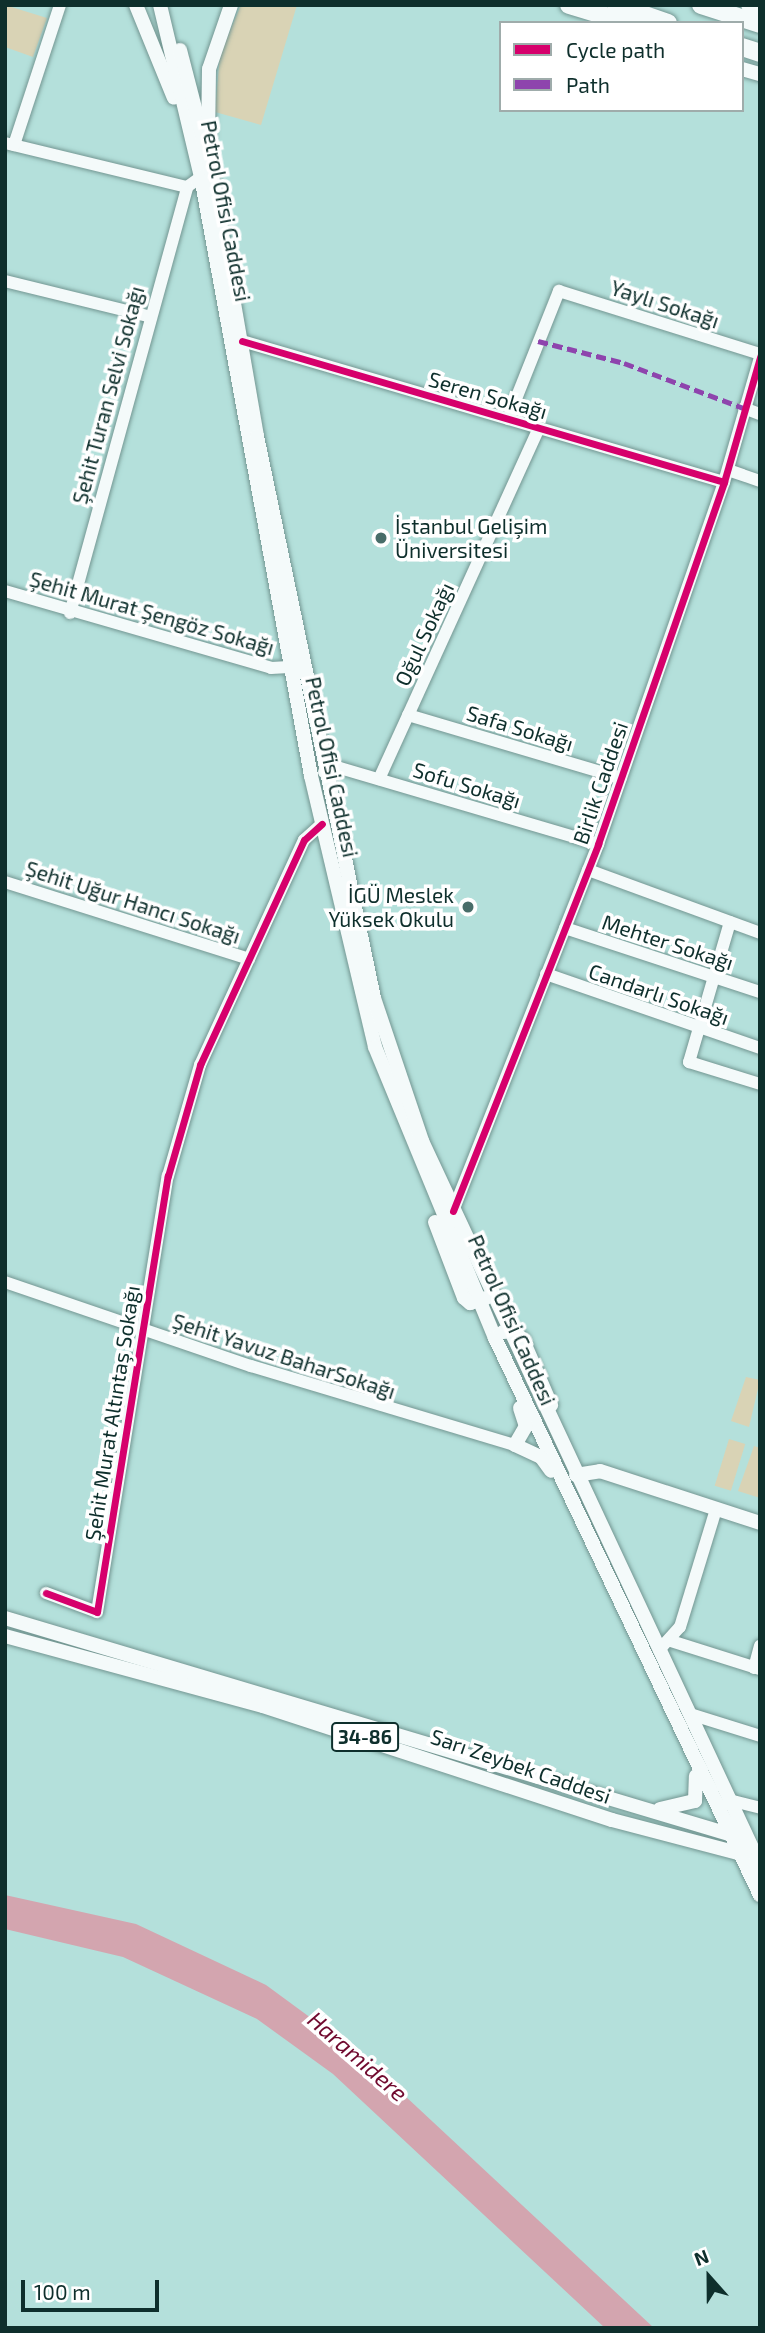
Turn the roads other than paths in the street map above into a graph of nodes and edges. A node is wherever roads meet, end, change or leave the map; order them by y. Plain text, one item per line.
1 (60, 5) edge
2 (136, 5) edge
3 (231, 5) edge
4 (560, 5) edge
5 (569, 5) edge
6 (616, 5) edge
7 (701, 5) edge
8 (748, 5) edge
9 (164, 6) edge
10 (760, 9) edge
11 (601, 21) edge
12 (622, 21) edge
13 (662, 21) edge
14 (760, 24) edge
15 (10, 144) edge
16 (194, 145) junction
17 (206, 174) junction
18 (187, 187) junction
19 (5, 281) edge
20 (147, 316) junction
21 (242, 341) junction
22 (760, 356) edge
23 (744, 408) junction
24 (760, 414) edge
25 (508, 419) junction
26 (539, 428) junction
27 (726, 476) junction
28 (760, 481) edge
29 (5, 591) edge
30 (69, 613) junction
31 (289, 667) junction
32 (408, 715) junction
33 (318, 774) junction
34 (621, 778) junction
35 (379, 779) junction
36 (322, 824) junction
37 (598, 844) junction
38 (588, 870) junction
39 (5, 881) edge
40 (730, 922) junction
41 (565, 928) junction
42 (760, 933) edge
43 (249, 959) junction
44 (546, 974) junction
45 (713, 977) junction
46 (760, 992) edge
47 (699, 1029) junction
48 (760, 1048) edge
49 (760, 1084) edge
50 (453, 1211) junction
51 (5, 1282) edge
52 (485, 1299) junction
53 (143, 1331) junction
54 (500, 1334) junction
55 (514, 1445) junction
56 (576, 1475) junction
57 (716, 1509) junction
58 (760, 1523) edge
59 (586, 1527) junction
60 (46, 1593) dead end
61 (5, 1618) edge
62 (5, 1636) edge
63 (665, 1645) junction
64 (760, 1646) edge
65 (757, 1669) edge
66 (690, 1714) junction
67 (679, 1725) junction
68 (760, 1736) edge
69 (729, 1800) junction
70 (632, 1806) junction
71 (760, 1808) edge
72 (728, 1833) junction
73 (756, 1850) edge
74 (740, 1854) junction
75 (758, 1889) edge

1 - 15 street
2 - 16 main road
3 - 17 main road
4 - 11 main road
5 - 12 highway
6 - 13 highway
7 - 14 highway
8 - 10 main road
9 - 16 main road, Petrol Ofisi Caddesi
9 - 17 main road, Petrol Ofisi Caddesi
15 - 18 street
16 - 17 main road, Petrol Ofisi Caddesi
17 - 18 street
17 - 21 main road, Petrol Ofisi Caddesi
17 - 31 main road, Petrol Ofisi Caddesi
18 - 20 street, Şehit Turan Selvi Sokağı
19 - 20 street
20 - 30 street, Şehit Turan Selvi Sokağı
21 - 25 street, Seren Sokağı
21 - 33 main road, Petrol Ofisi Caddesi
22 - 23 street, Birlik Caddesi
22 - 25 street, Yaylı Sokağı
23 - 24 street
23 - 27 street, Birlik Caddesi
25 - 26 street, Seren Sokağı
26 - 27 street, Seren Sokağı
26 - 32 street, Oğul Sokağı
27 - 28 street, Seren Sokağı
27 - 34 street, Birlik Caddesi
29 - 30 street, Şehit Murat Şengöz Sokağı
30 - 31 street, Şehit Murat Şengöz Sokağı
31 - 33 main road, Petrol Ofisi Caddesi
32 - 34 street, Safa Sokağı
32 - 35 street, Oğul Sokağı
33 - 35 street, Sofu Sokağı
33 - 36 main road, Petrol Ofisi Caddesi
33 - 50 main road, Petrol Ofisi Caddesi
34 - 37 street, Birlik Caddesi
35 - 37 street, Sofu Sokağı
36 - 43 street, Şehit Murat Altıntaş Sokağı
36 - 52 main road, Petrol Ofisi Caddesi
37 - 38 street, Birlik Caddesi
38 - 40 street
38 - 41 street, Birlik Caddesi
39 - 43 street, Şehit Uğur Hancı Sokağı
40 - 42 street
40 - 45 street
41 - 44 street, Birlik Caddesi
41 - 45 street, Mehter Sokağı
43 - 53 street, Şehit Murat Altıntaş Sokağı
44 - 47 street, Candarlı Sokağı
44 - 50 street, Birlik Caddesi
45 - 46 street, Mehter Sokağı
45 - 47 street
47 - 48 street, Candarlı Sokağı
47 - 49 street
50 - 52 main road, Petrol Ofisi Caddesi
51 - 53 street, Şehit Yavuz BaharSokağı
52 - 54 main road, Petrol Ofisi Caddesi
53 - 55 street, Şehit Yavuz BaharSokağı
53 - 60 street, Şehit Murat Altıntaş Sokağı
54 - 55 main road
54 - 56 main road, Petrol Ofisi Caddesi
54 - 59 main road, Petrol Ofisi Caddesi
55 - 59 main road
56 - 57 main road
56 - 63 main road, Petrol Ofisi Caddesi
57 - 58 main road
57 - 63 street
59 - 67 main road, Petrol Ofisi Caddesi
61 - 70 main road, Sarı Zeybek Caddesi / 34-86
62 - 74 main road, Sarı Zeybek Caddesi / 34-86
63 - 65 street
63 - 66 main road, Petrol Ofisi Caddesi
64 - 65 street
66 - 68 street
66 - 69 main road, Petrol Ofisi Caddesi
67 - 70 main road
67 - 72 main road, Petrol Ofisi Caddesi
69 - 71 street
69 - 73 main road, Petrol Ofisi Caddesi
70 - 72 main road, Sarı Zeybek Caddesi / 34-86
72 - 73 main road, 34-86
72 - 74 main road, Petrol Ofisi Caddesi
73 - 74 main road, Sarı Zeybek Caddesi
73 - 75 main road, Petrol Ofisi Caddesi
74 - 75 main road, Petrol Ofisi Caddesi

